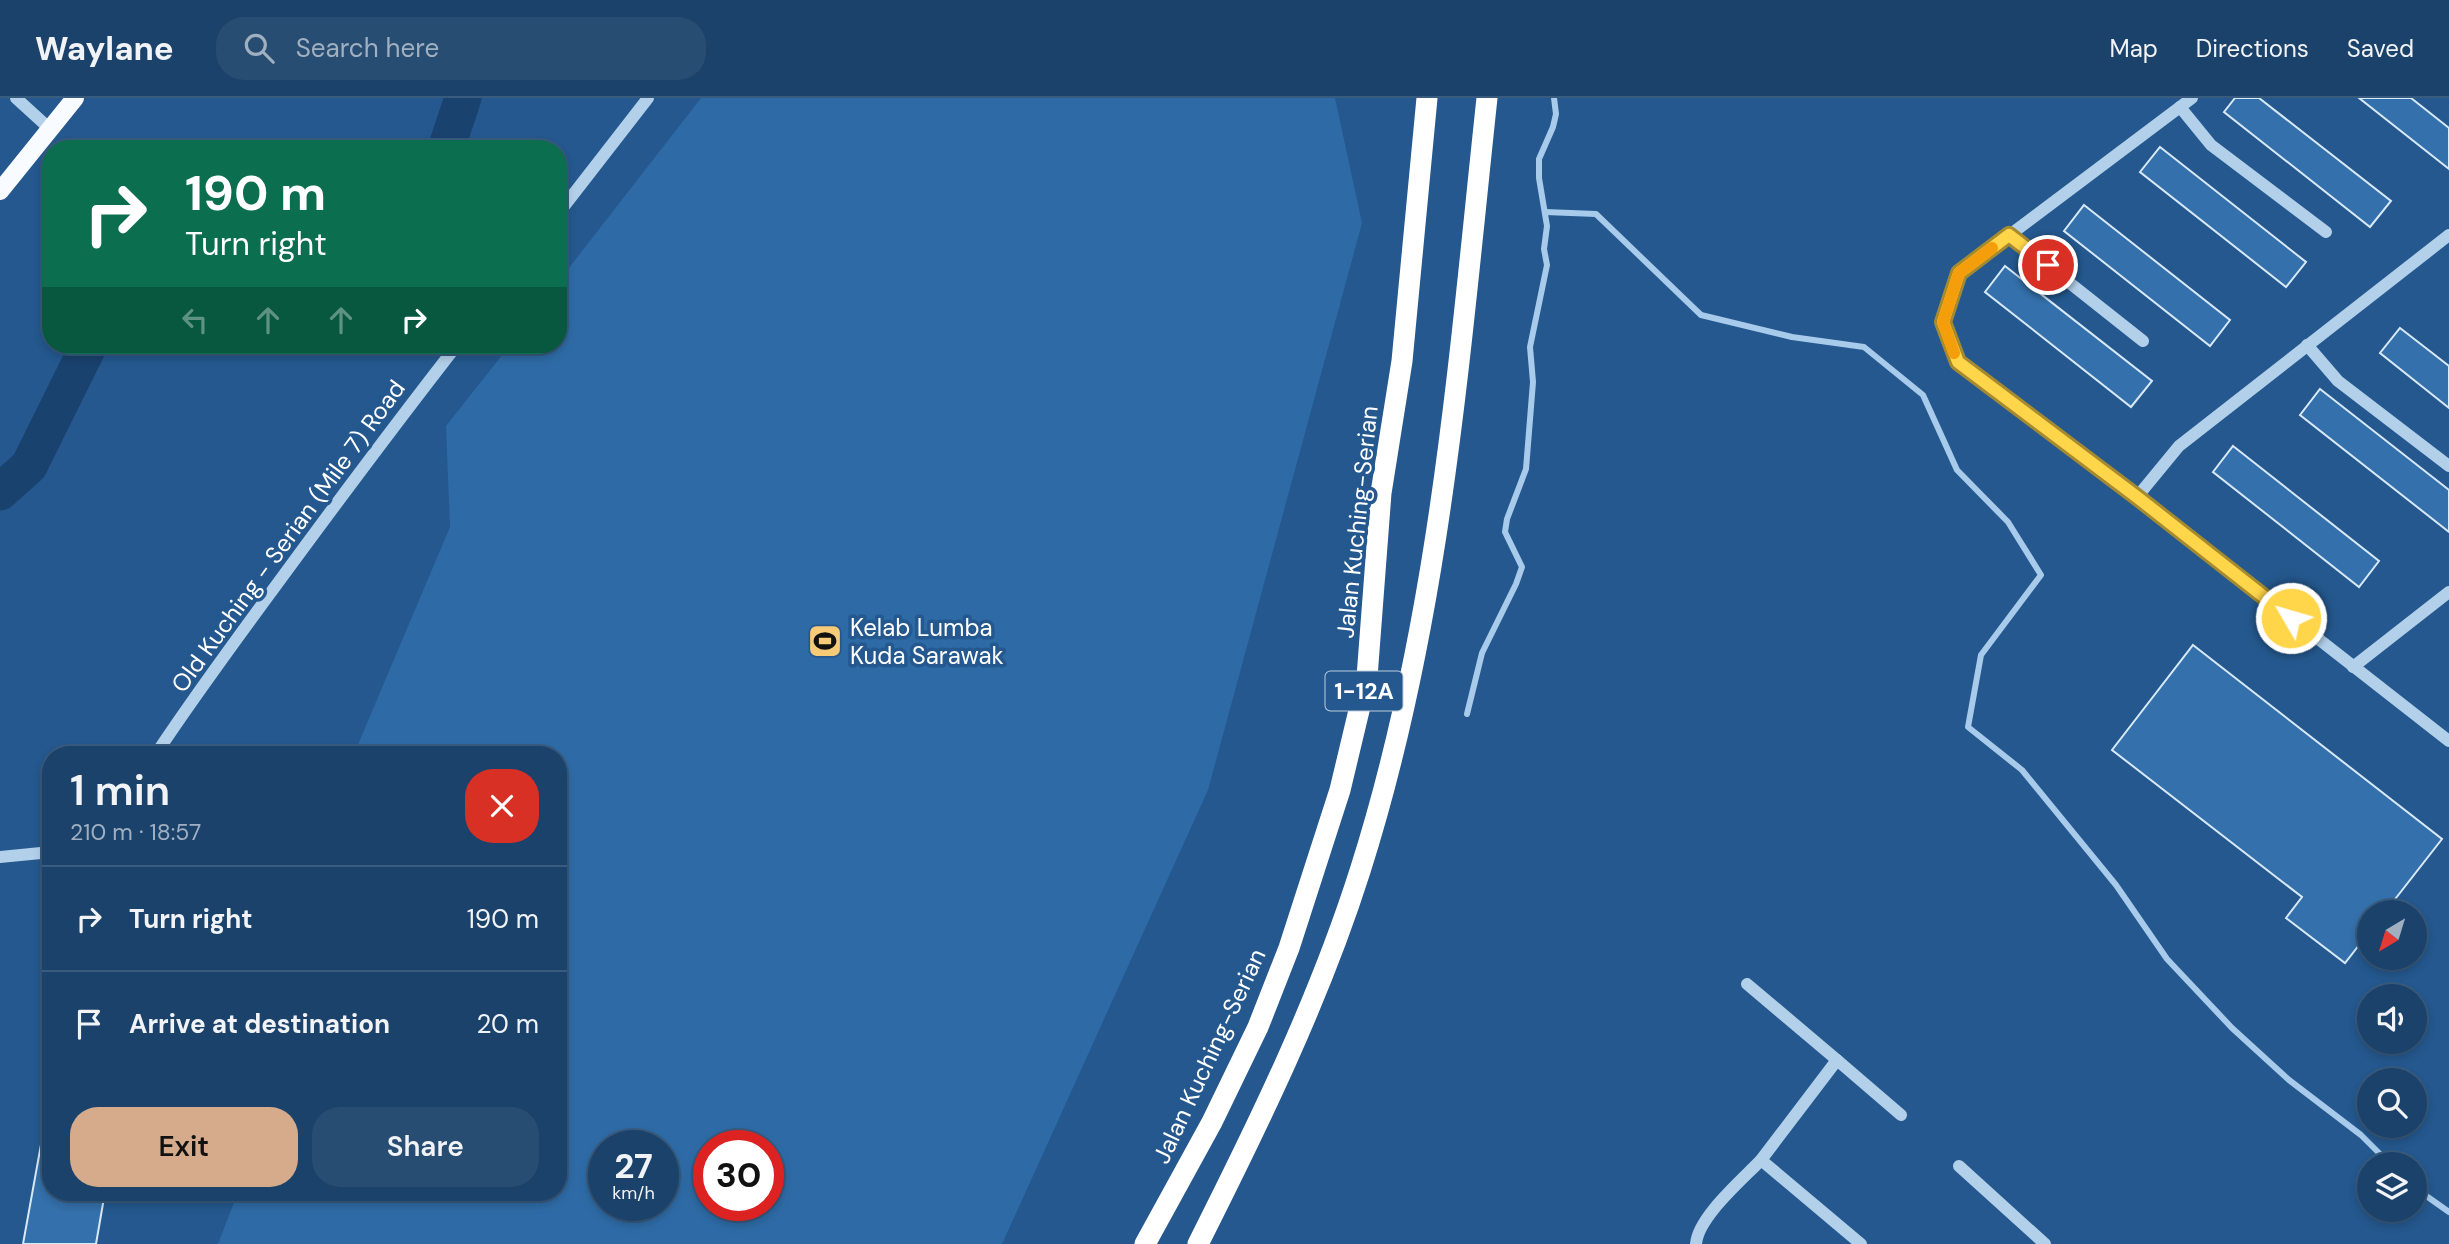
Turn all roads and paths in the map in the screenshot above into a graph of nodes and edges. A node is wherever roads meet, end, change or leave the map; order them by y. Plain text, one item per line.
1 (16, 98) edge
2 (75, 98) edge
3 (648, 98) edge
4 (1427, 98) edge
5 (1487, 98) edge
6 (2192, 98) edge
7 (2180, 107) junction
8 (50, 129) junction
9 (0, 191) edge
10 (567, 202) edge
11 (2326, 232) dead end
12 (2009, 235) junction
13 (2449, 235) edge
14 (2143, 341) dead end
15 (2307, 345) junction
16 (450, 354) edge
17 (2449, 466) edge
18 (2137, 497) junction
19 (2449, 592) edge
20 (2353, 667) junction
21 (2449, 741) edge
22 (161, 746) edge
23 (42, 853) edge
24 (0, 858) edge
25 (1747, 984) dead end
26 (1837, 1060) junction
27 (1901, 1115) dead end
28 (1761, 1160) junction
29 (1959, 1166) dead end
30 (1145, 1244) edge
31 (1198, 1244) edge
32 (1696, 1244) edge
33 (1861, 1244) edge
34 (2045, 1244) edge

1 - 8 street
2 - 8 main road
3 - 10 street
4 - 30 highway, Jalan Kuching-Serian / 1-12A
5 - 31 highway
6 - 7 street
7 - 11 street
7 - 12 street
8 - 9 main road
12 - 14 street
12 - 18 street
13 - 15 street
15 - 17 street
15 - 18 street
16 - 22 street, Old Kuching - Serian (Mile 7) Road
18 - 20 street
19 - 20 street
20 - 21 street
23 - 24 street
25 - 26 street
26 - 27 street
26 - 28 street
28 - 32 street
28 - 33 street
29 - 34 street

